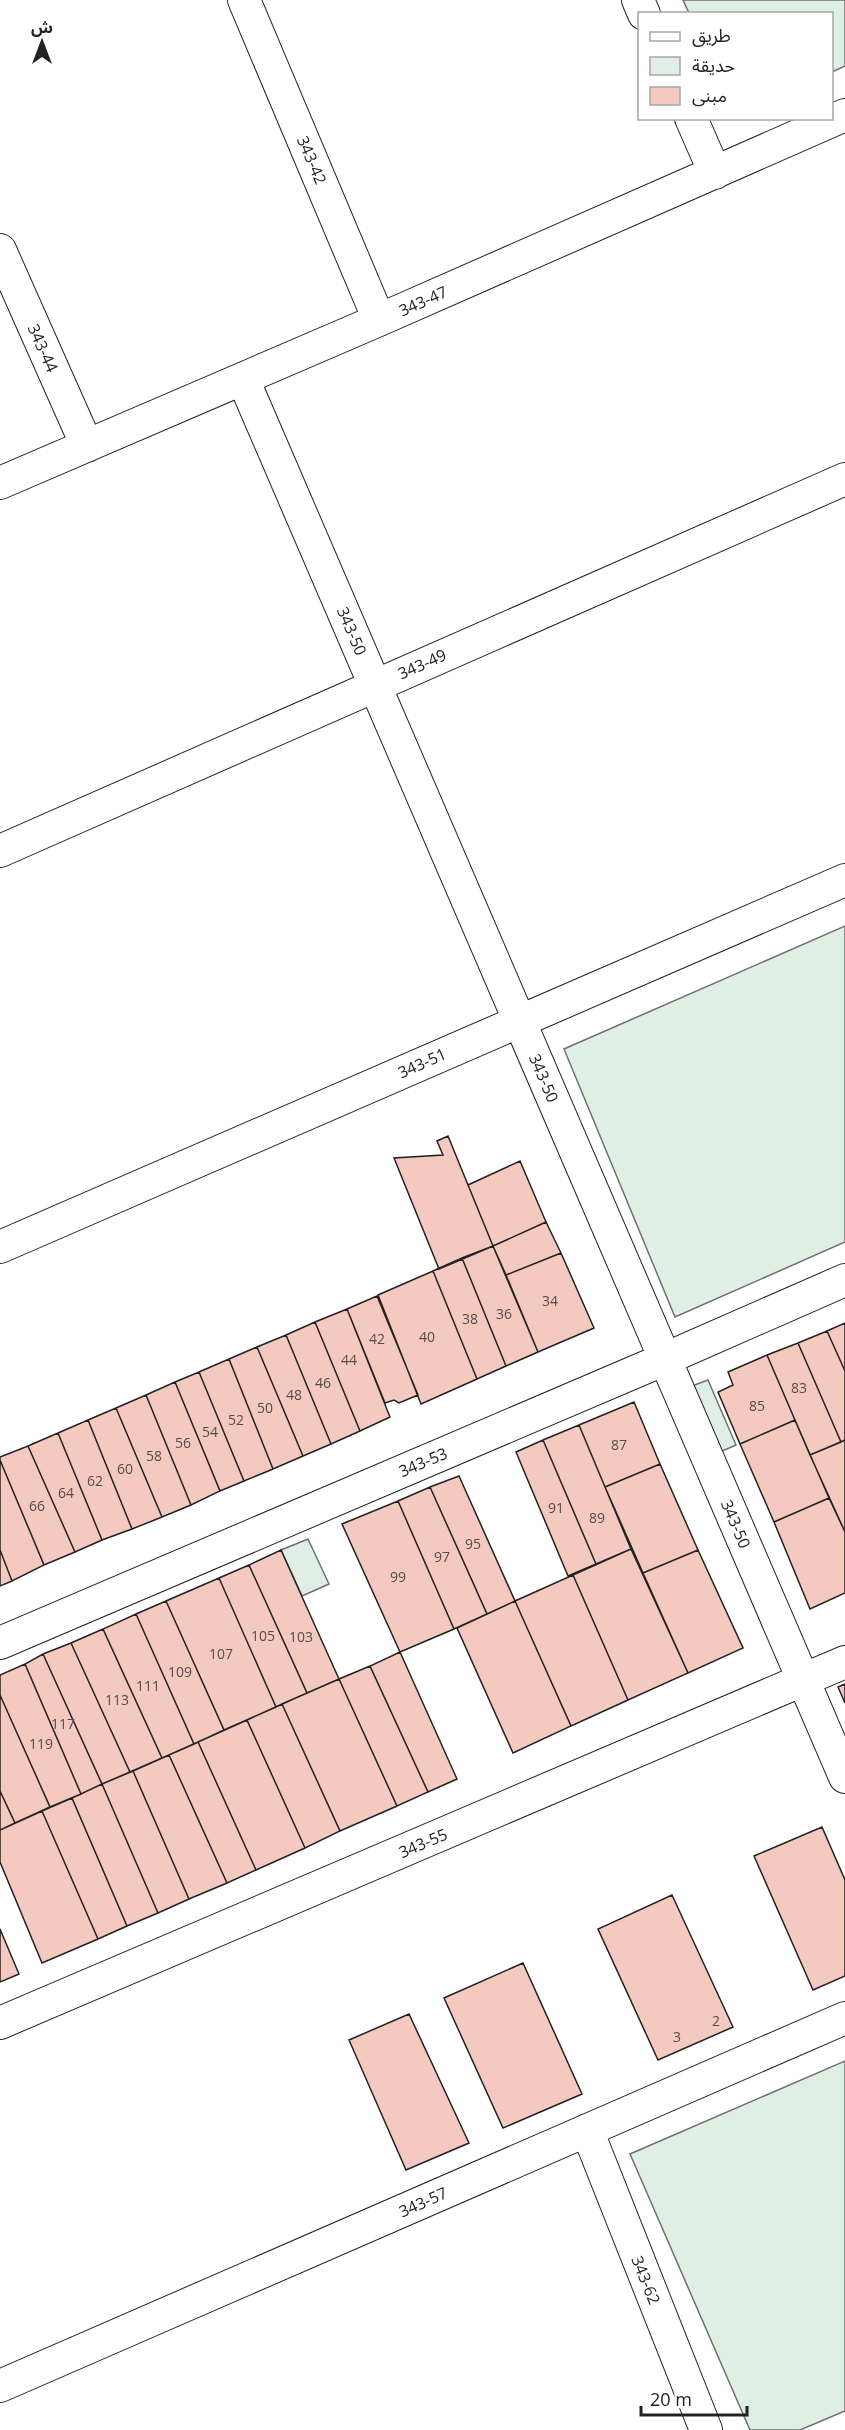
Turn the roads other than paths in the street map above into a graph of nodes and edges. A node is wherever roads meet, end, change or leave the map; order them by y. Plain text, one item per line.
1 (244, 0) edge
2 (845, 115) edge
3 (692, 120) edge
4 (715, 173) junction
5 (0, 250) edge
6 (380, 320) junction
7 (243, 379) junction
8 (87, 446) junction
9 (845, 480) edge
10 (0, 483) edge
11 (375, 684) junction
12 (0, 851) edge
13 (845, 880) edge
14 (519, 1021) junction
15 (0, 1247) edge
16 (845, 1280) edge
17 (665, 1359) junction
18 (0, 1643) edge
19 (845, 1662) edge
20 (803, 1680) junction
21 (845, 1777) edge
22 (845, 2018) edge
23 (0, 2023) edge
24 (587, 2130) junction
25 (0, 2386) edge
26 (706, 2430) edge

1 - 6 street, 343-42
2 - 4 street, 343-47
3 - 4 street
4 - 6 street, 343-47
5 - 8 street, 343-44
6 - 7 street, 343-47
7 - 8 street, 343-47
7 - 11 street, 343-50
8 - 10 street, 343-47
9 - 11 street, 343-49
11 - 12 street, 343-49
11 - 14 street, 343-50
13 - 14 street, 343-51
14 - 15 street, 343-51
14 - 17 street, 343-50
16 - 17 street, 343-53
17 - 18 street, 343-53
17 - 20 street, 343-50
19 - 20 street, 343-55
20 - 21 street, 343-50
20 - 23 street, 343-55
22 - 24 street, 343-57
24 - 25 street, 343-57
24 - 26 street, 343-62

